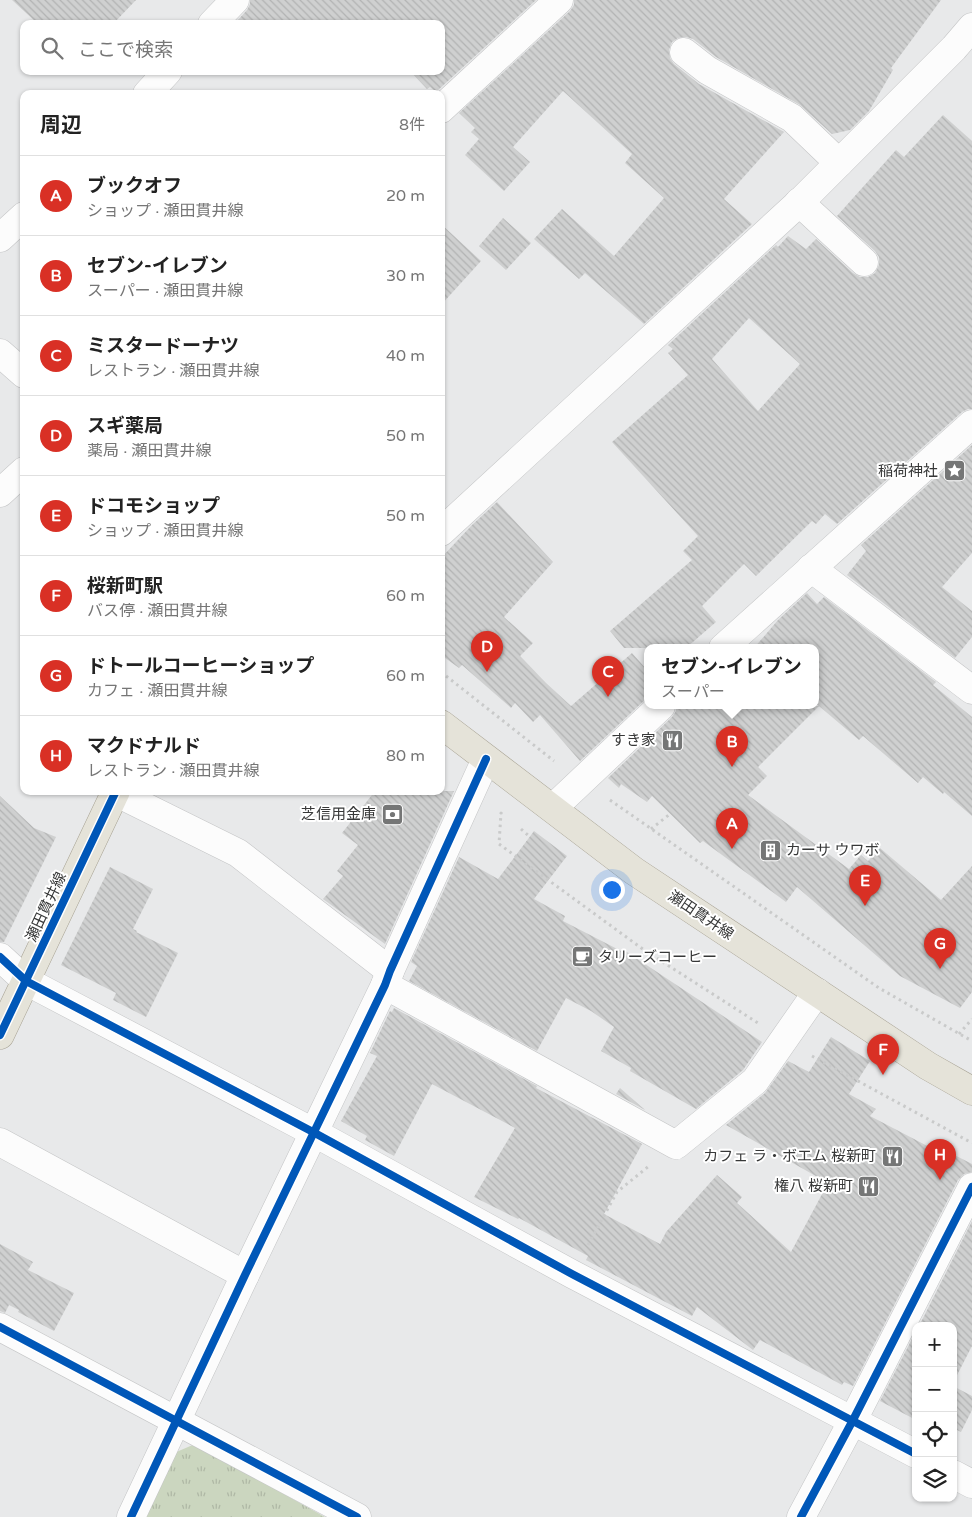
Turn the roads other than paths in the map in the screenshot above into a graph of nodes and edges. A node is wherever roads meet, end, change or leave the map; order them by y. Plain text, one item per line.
1 (235, 0) edge
2 (558, 0) edge
3 (216, 20) edge
4 (972, 27) edge
5 (684, 52) dead end
6 (164, 75) edge
7 (151, 90) edge
8 (445, 105) edge
9 (839, 163) junction
10 (799, 202) junction
11 (20, 220) edge
12 (0, 238) edge
13 (864, 262) dead end
14 (0, 353) edge
15 (20, 370) edge
16 (972, 424) edge
17 (20, 475) edge
18 (0, 493) edge
19 (445, 528) edge
20 (811, 568) junction
21 (727, 644) edge
22 (972, 690) edge
23 (658, 709) edge
24 (445, 727) edge
25 (486, 759) junction
26 (115, 795) edge
27 (122, 795) edge
28 (553, 808) junction
29 (0, 957) edge
30 (388, 978) junction
31 (26, 981) junction
32 (817, 992) junction
33 (0, 1035) edge
34 (972, 1091) edge
35 (313, 1132) junction
36 (0, 1142) edge
37 (972, 1187) edge
38 (245, 1275) junction
39 (0, 1327) edge
40 (853, 1420) junction
41 (176, 1421) junction
42 (912, 1452) edge
43 (957, 1476) edge
44 (972, 1484) edge
45 (131, 1517) edge
46 (357, 1517) edge
47 (801, 1517) edge

1 - 3 street
2 - 8 street
4 - 9 street
5 - 9 street
6 - 7 street
9 - 10 street
10 - 13 street
10 - 19 street
11 - 12 street
14 - 15 street
16 - 20 street
17 - 18 street
20 - 21 street
20 - 22 street
23 - 28 street
24 - 25 main road, 瀬田貫井線
25 - 28 main road, 瀬田貫井線
25 - 30 street
26 - 31 main road, 瀬田貫井線
27 - 30 street
28 - 32 main road, 瀬田貫井線
29 - 31 street
30 - 32 street
30 - 35 street
31 - 33 main road, 瀬田貫井線
31 - 35 street
32 - 34 main road, 瀬田貫井線
35 - 38 street
35 - 40 street
36 - 38 street
37 - 40 street
38 - 41 street
39 - 41 street
40 - 42 street
40 - 47 street
41 - 45 street
41 - 46 street
43 - 44 street

